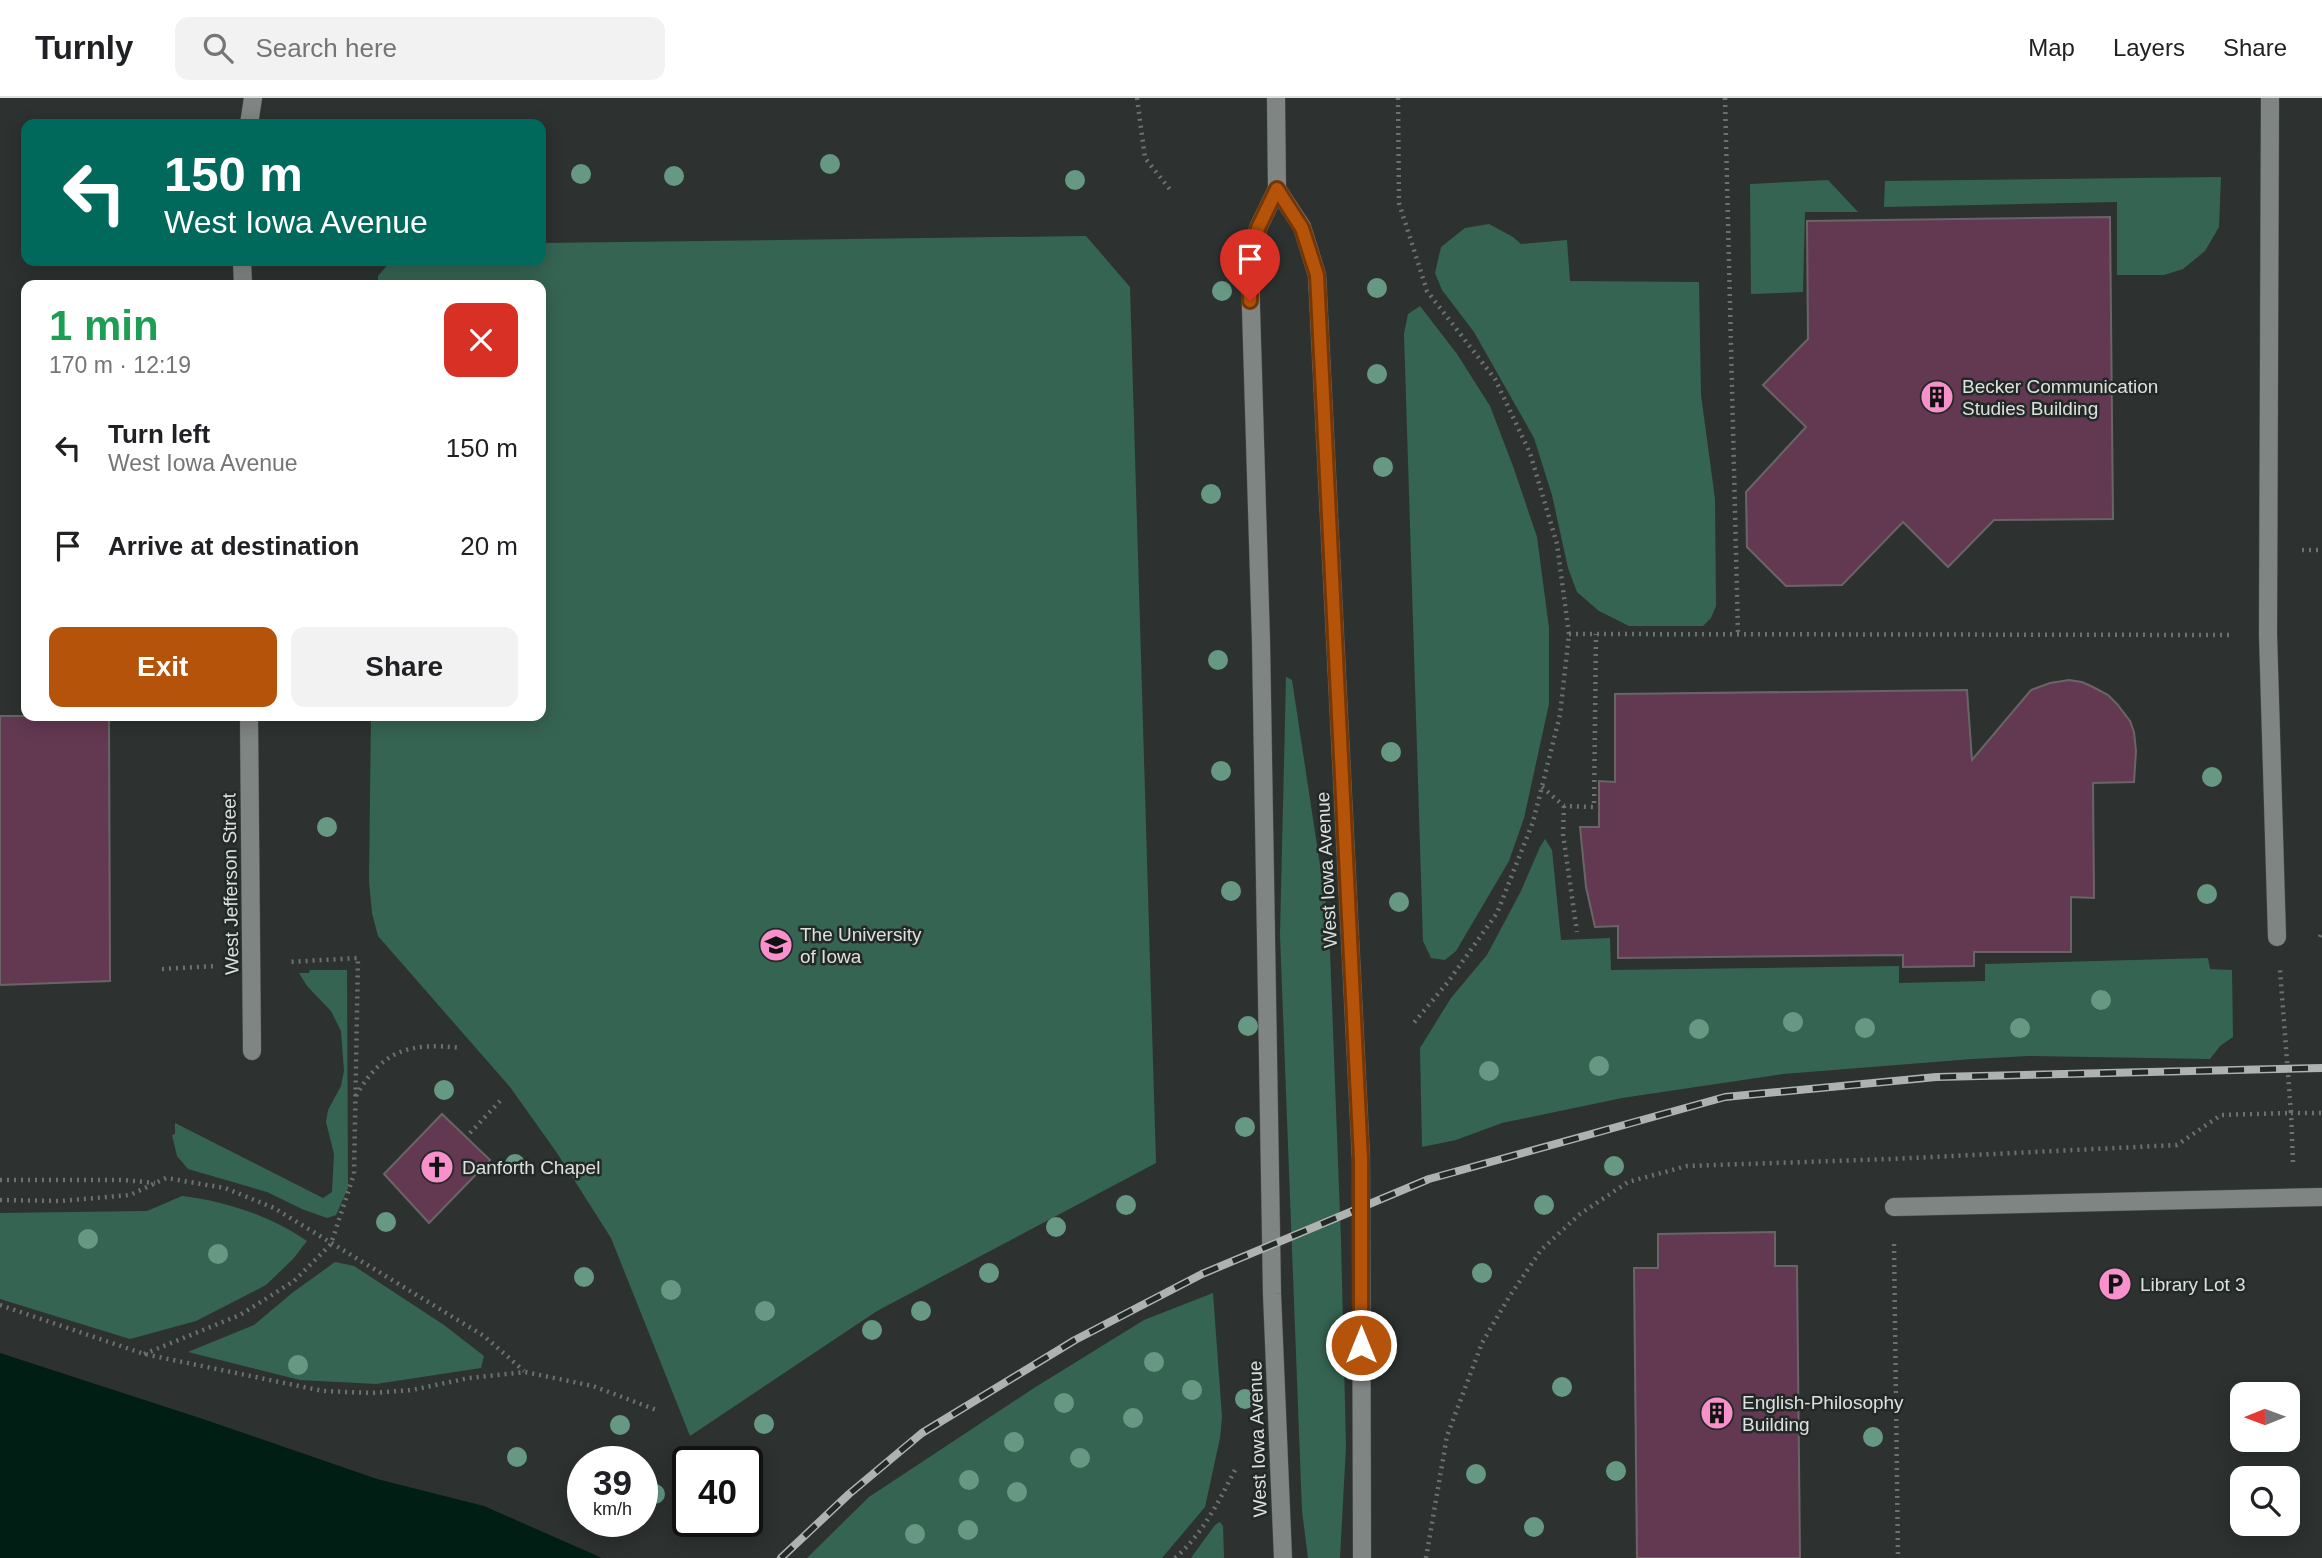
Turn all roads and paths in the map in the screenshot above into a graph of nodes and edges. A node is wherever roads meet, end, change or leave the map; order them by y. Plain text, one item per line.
1 (253, 98) edge
2 (1137, 98) edge
3 (1276, 98) edge
4 (1398, 98) edge
5 (1725, 98) edge
6 (2270, 98) edge
7 (250, 119) edge
8 (1277, 189) junction
9 (1172, 192) dead end
10 (1569, 634) junction
11 (1738, 634) junction
12 (2268, 634) junction
13 (1596, 635) junction
14 (249, 721) edge
15 (1542, 787) junction
16 (1564, 806) junction
17 (1577, 932) dead end
18 (2277, 937) joint
19 (252, 964) junction
20 (162, 969) dead end
21 (1412, 1025) dead end
22 (461, 1048) dead end
23 (252, 1051) dead end
24 (356, 1097) junction
25 (500, 1101) dead end
26 (2322, 1112) edge
27 (2291, 1114) junction
28 (470, 1133) dead end
29 (1891, 1159) junction
30 (0, 1180) edge
31 (156, 1184) junction
32 (2322, 1197) edge
33 (2296, 1199) junction
34 (0, 1200) edge
35 (1894, 1207) junction
36 (331, 1244) junction
37 (0, 1305) edge
38 (144, 1354) junction
39 (525, 1371) junction
40 (659, 1411) dead end
41 (1236, 1468) dead end
42 (1175, 1558) edge
43 (1283, 1558) edge
44 (1362, 1558) edge
45 (1426, 1558) edge
46 (1898, 1558) edge

1 - 7 street
2 - 9 path
3 - 8 street, West Iowa Avenue
4 - 10 path
5 - 11 path
6 - 12 street
8 - 43 street, West Iowa Avenue
8 - 44 street, West Iowa Avenue
10 - 13 path
10 - 15 path
11 - 12 path
11 - 13 path
12 - 18 street
13 - 16 path
14 - 19 street, West Jefferson Street
15 - 16 path
15 - 21 path
16 - 17 path
18 - 27 path
19 - 20 path
19 - 23 street, West Jefferson Street
19 - 24 path
22 - 24 path
24 - 36 path
25 - 28 path
26 - 27 path
27 - 29 path
27 - 33 path
29 - 35 path
29 - 45 path
30 - 31 path
31 - 34 path
31 - 36 path
32 - 33 street
33 - 35 street
35 - 46 path
36 - 38 path
36 - 39 path
37 - 38 path
38 - 39 path
39 - 40 path
41 - 42 path

